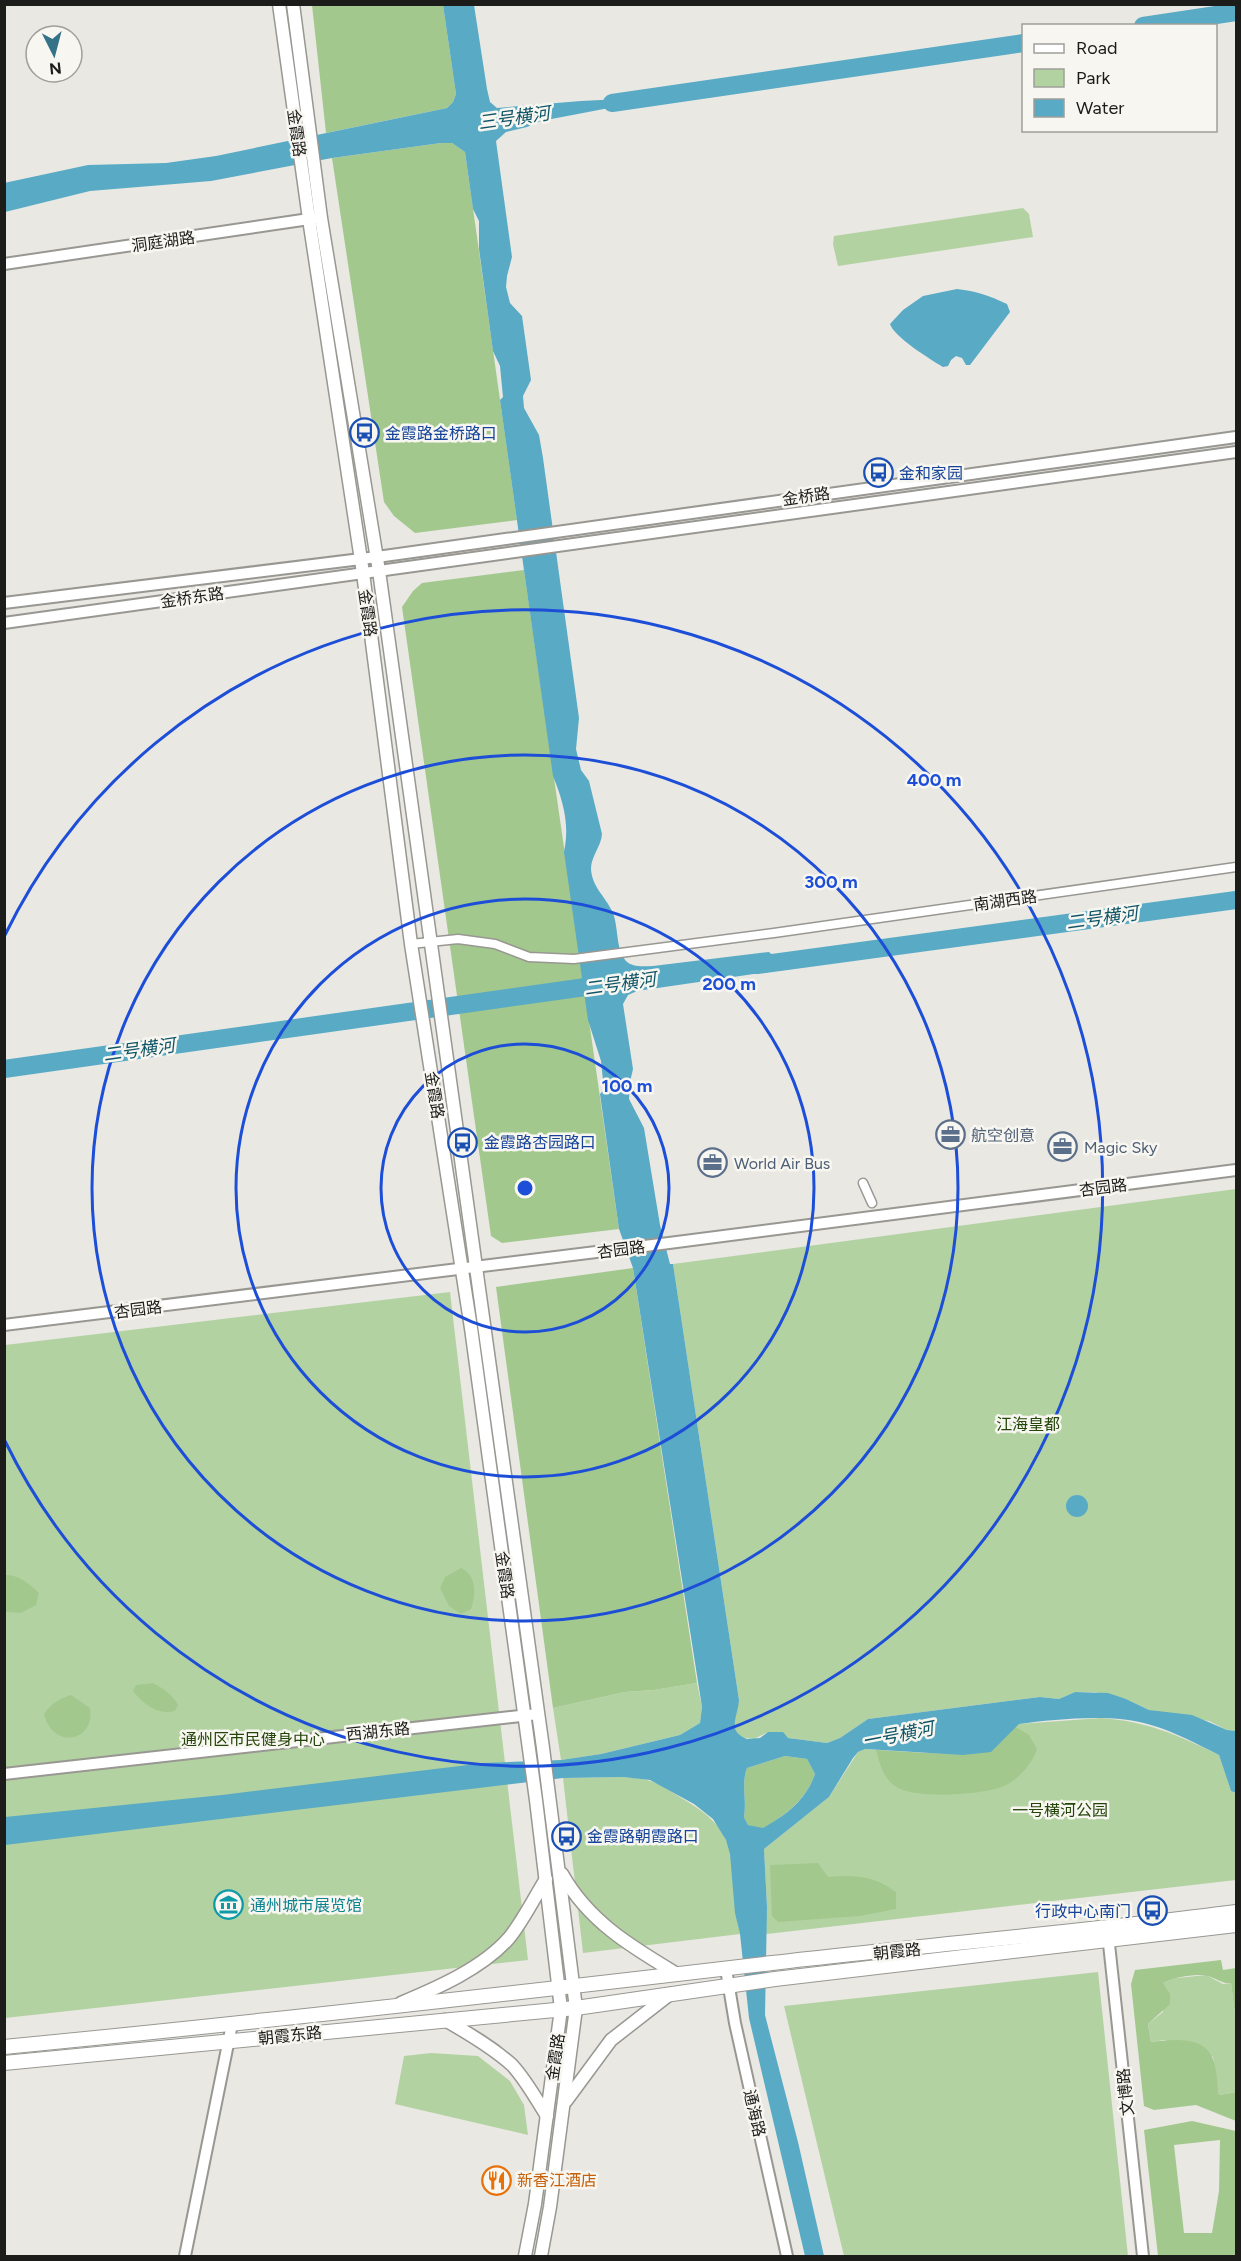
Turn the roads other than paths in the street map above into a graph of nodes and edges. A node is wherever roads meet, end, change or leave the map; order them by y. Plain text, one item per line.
1 (279, 4) edge
2 (293, 4) edge
3 (309, 173) junction
4 (315, 218) junction
5 (4, 264) edge
6 (1236, 436) edge
7 (1236, 452) edge
8 (377, 556) junction
9 (360, 558) junction
10 (379, 571) junction
11 (363, 573) junction
12 (4, 603) edge
13 (4, 623) edge
14 (1236, 867) edge
15 (430, 942) junction
16 (411, 944) junction
17 (1236, 1170) edge
18 (863, 1183) dead end
19 (872, 1203) dead end
20 (477, 1267) junction
21 (462, 1268) junction
22 (4, 1325) edge
23 (531, 1714) junction
24 (4, 1774) edge
25 (558, 1867) junction
26 (546, 1878) junction
27 (1236, 1912) edge
28 (1236, 1925) edge
29 (1108, 1934) junction
30 (732, 1968) junction
31 (677, 1974) junction
32 (734, 1984) junction
33 (573, 1985) junction
34 (558, 1988) junction
35 (670, 1994) junction
36 (398, 2005) junction
37 (576, 2008) junction
38 (561, 2009) junction
39 (445, 2020) junction
40 (232, 2025) junction
41 (229, 2041) junction
42 (4, 2047) edge
43 (4, 2063) edge
44 (563, 2104) junction
45 (547, 2116) junction
46 (185, 2256) edge
47 (525, 2256) edge
48 (541, 2256) edge
49 (787, 2256) edge
50 (1143, 2256) edge

1 - 3 main road, 金霞路
2 - 3 main road, 金霞路
3 - 4 main road, 金霞路
4 - 5 street, 洞庭湖路
4 - 8 main road, 金霞路
4 - 9 main road, 金霞路
6 - 8 street, 金桥路
7 - 10 street, 金桥路
8 - 9 street, 金桥东路
8 - 10 main road, 金霞路
9 - 11 main road, 金霞路
9 - 12 street, 金桥东路
10 - 11 street, 金桥东路
10 - 15 main road, 金霞路
11 - 13 street, 金桥东路
11 - 16 main road, 金霞路
14 - 15 street, 南湖西路
15 - 16 street, 南湖西路
15 - 20 main road, 金霞路
16 - 21 main road, 金霞路
17 - 20 street, 杏园路
18 - 19 street
20 - 21 street, 杏园路
20 - 23 main road, 金霞路
21 - 22 street, 杏园路
21 - 23 main road, 金霞路
23 - 24 street, 西湖东路
23 - 25 main road, 金霞路
23 - 26 main road, 金霞路
25 - 31 main road
25 - 33 main road, 金霞路
26 - 34 main road, 金霞路
26 - 36 main road
27 - 29 main road, 朝霞路
28 - 29 main road, 朝霞路
29 - 30 main road, 朝霞路
29 - 32 main road, 朝霞路
29 - 50 street, 文博路
30 - 31 main road, 朝霞路
30 - 32 street, 通海路
31 - 33 main road, 朝霞路
32 - 35 main road, 朝霞路
32 - 49 street, 通海路
33 - 34 main road, 朝霞路
33 - 37 main road, 金霞路
34 - 36 main road, 朝霞东路
34 - 38 main road, 金霞路
35 - 37 main road, 朝霞路
35 - 44 main road
36 - 40 main road, 朝霞东路
37 - 38 main road, 朝霞东路
37 - 44 main road, 金霞路
38 - 39 main road, 朝霞东路
38 - 45 main road, 金霞路
39 - 41 main road, 朝霞东路
39 - 45 main road
40 - 41 street
40 - 42 main road, 朝霞东路
41 - 43 main road, 朝霞东路
41 - 46 street
44 - 48 main road, 金霞路
45 - 47 main road, 金霞路

